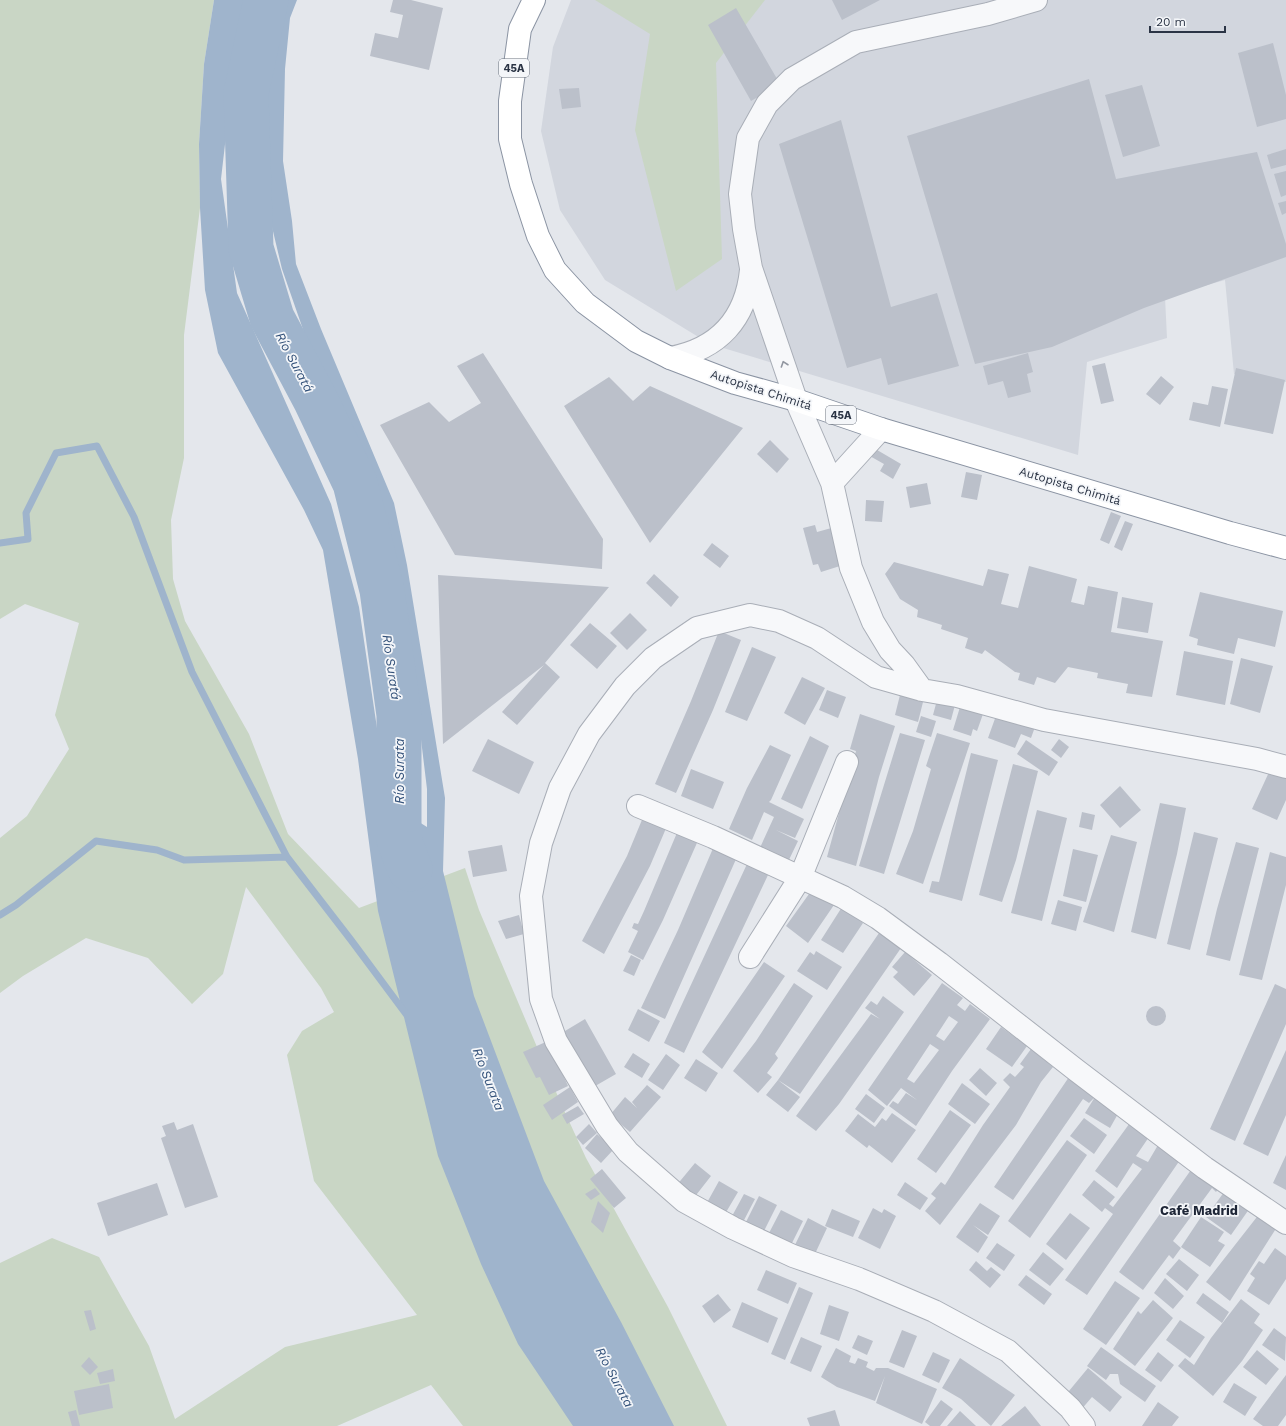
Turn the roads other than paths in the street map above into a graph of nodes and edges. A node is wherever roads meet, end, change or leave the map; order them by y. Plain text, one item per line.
1 (534, 0) edge
2 (1036, 0) edge
3 (751, 268) junction
4 (670, 358) junction
5 (796, 400) junction
6 (881, 429) junction
7 (832, 483) junction
8 (1286, 548) edge
9 (922, 690) junction
10 (847, 762) dead end
11 (1286, 768) edge
12 (638, 806) dead end
13 (800, 878) junction
14 (750, 957) dead end
15 (1286, 1223) edge
16 (1084, 1426) edge

1 - 4 highway, Autopista Chimitá / 45A
2 - 3 street
3 - 4 street
5 -> 3 street
4 - 5 highway, Autopista Chimitá / 45A
5 - 6 highway, Autopista Chimitá / 45A
5 - 7 street
6 - 7 street
6 - 8 highway, Autopista Chimitá / 45A
7 - 9 street
9 - 11 street
9 - 16 street
10 - 13 street
12 - 13 street
13 - 14 street
13 - 15 street

